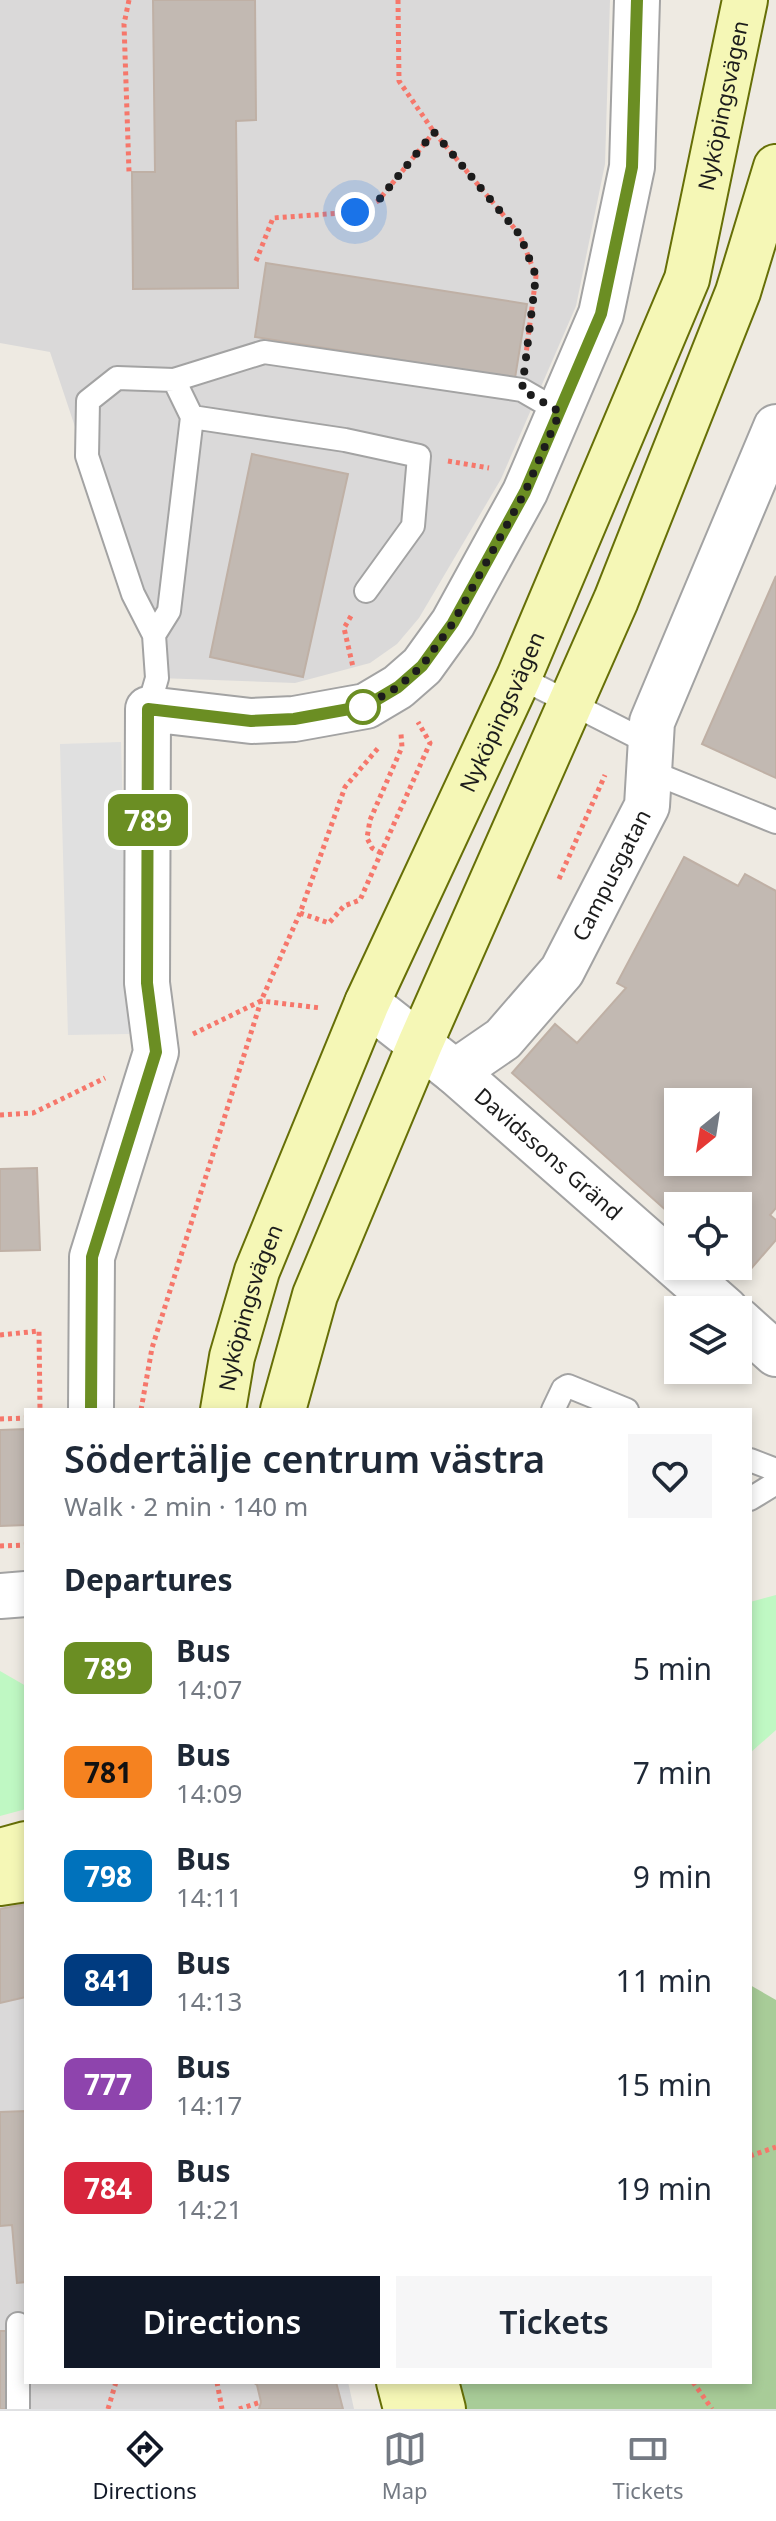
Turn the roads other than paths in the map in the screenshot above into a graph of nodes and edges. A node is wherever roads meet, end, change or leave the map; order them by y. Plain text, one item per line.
1 (637, 0) edge
2 (745, 0) edge
3 (776, 167) edge
4 (174, 380) junction
5 (560, 412) junction
6 (192, 417) junction
7 (776, 427) edge
8 (366, 591) road end
9 (154, 635) junction
10 (519, 677) junction
11 (571, 703) junction
12 (148, 709) junction
13 (642, 748) junction
14 (776, 822) edge
15 (350, 1006) junction
16 (420, 1044) junction
17 (455, 1072) junction
18 (710, 1296) edge
19 (752, 1333) edge
20 (776, 1354) edge
21 (91, 1408) edge
22 (223, 1408) edge
23 (284, 1408) edge
24 (554, 1408) edge
25 (622, 1408) edge
26 (752, 1461) edge
27 (776, 1470) edge
28 (776, 1483) edge
29 (752, 1498) edge
30 (24, 1594) edge
31 (0, 1596) edge
32 (24, 1845) edge
33 (0, 1851) edge
34 (24, 1879) edge
35 (0, 1883) edge
36 (15, 2324) edge
37 (400, 2384) edge
38 (437, 2384) edge
39 (18, 2409) edge
40 (406, 2409) edge
41 (443, 2409) edge

1 - 5 street
2 - 10 main road, Nyköpingsvägen
3 - 11 main road
4 - 5 lane
4 - 6 lane
4 - 9 lane
5 - 12 street
6 - 8 lane
6 - 9 lane
7 - 13 street, Campusgatan
9 - 12 lane
10 - 11 lane
10 - 15 main road, Nyköpingsvägen
11 - 13 lane
11 - 16 main road
12 - 21 street
13 - 14 lane
13 - 17 street, Campusgatan
15 - 16 street, Davidssons Gränd
15 - 22 main road, Nyköpingsvägen
16 - 17 street, Davidssons Gränd
16 - 23 main road
17 - 18 street, Davidssons Gränd
19 - 20 street
24 - 25 lane
26 - 27 lane
28 - 29 lane
30 - 31 street
32 - 33 main road
34 - 35 main road
36 - 39 lane
37 - 40 main road
38 - 41 main road

